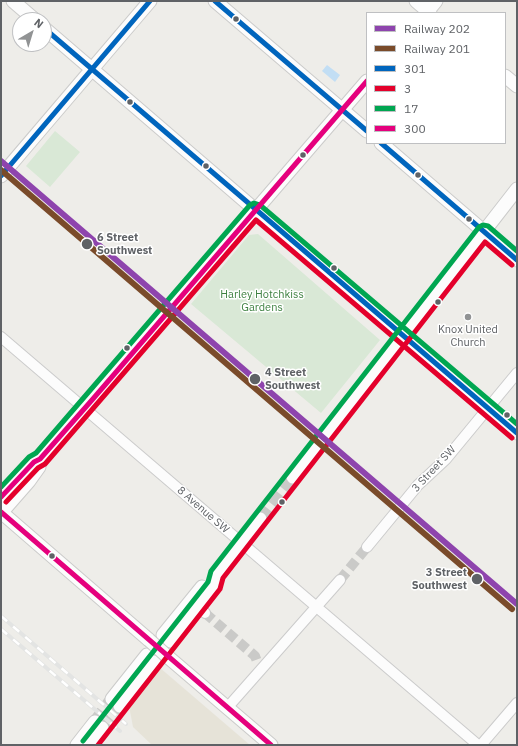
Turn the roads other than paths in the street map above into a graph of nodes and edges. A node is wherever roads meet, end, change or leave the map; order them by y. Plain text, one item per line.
1 (13, 1) edge
2 (150, 1) edge
3 (215, 1) edge
4 (416, 1) edge
5 (436, 1) edge
6 (26, 12) edge
7 (428, 12) edge
8 (52, 35) edge
9 (92, 68) junction
10 (506, 77) edge
11 (366, 82) edge
12 (517, 86) edge
13 (342, 110) junction
14 (366, 130) edge
15 (382, 144) edge
16 (1, 176) edge
17 (517, 189) edge
18 (255, 210) junction
19 (484, 232) junction
20 (517, 260) edge
21 (403, 336) junction
22 (1, 337) edge
23 (517, 373) edge
24 (487, 407) junction
25 (84, 408) junction
26 (517, 433) edge
27 (40, 458) junction
28 (293, 477) tunnel mouth
29 (1, 497) edge
30 (1, 512) edge
31 (260, 519) tunnel mouth
32 (242, 544) junction
33 (367, 547) tunnel mouth
34 (217, 576) junction
35 (340, 580) tunnel mouth
36 (316, 606) junction
37 (150, 659) dead end
38 (116, 702) tunnel mouth
39 (517, 703) edge
40 (227, 708) junction
41 (77, 745) edge
42 (89, 745) edge
43 (271, 745) edge
44 (479, 745) edge

1 - 6 main road
2 - 9 main road
3 - 13 main road
4 - 7 main road
5 - 7 main road
8 - 9 main road
9 - 16 main road
9 - 18 main road
10 - 12 main road
11 - 13 main road
13 - 14 main road
13 - 18 main road
15 - 19 main road
17 - 19 main road
18 - 21 main road
18 - 25 main road
19 - 20 main road
19 - 21 main road
21 - 24 main road
21 - 28 main road
22 - 25 street, 8 Avenue SW
23 - 24 street, 3 Street SW
24 - 26 main road
24 - 33 street, 3 Street SW
25 - 27 main road
25 - 32 street, 8 Avenue SW
27 - 29 main road
27 - 30 main road
30 - 40 main road, bridge
31 - 32 main road
32 - 34 main road
32 - 36 street, 8 Avenue SW
34 - 34 main road
35 - 36 street
36 - 40 street
36 - 44 street, 8 Avenue SW
37 - 38 main road
39 - 44 street
40 - 43 main road
41 - 42 main road

